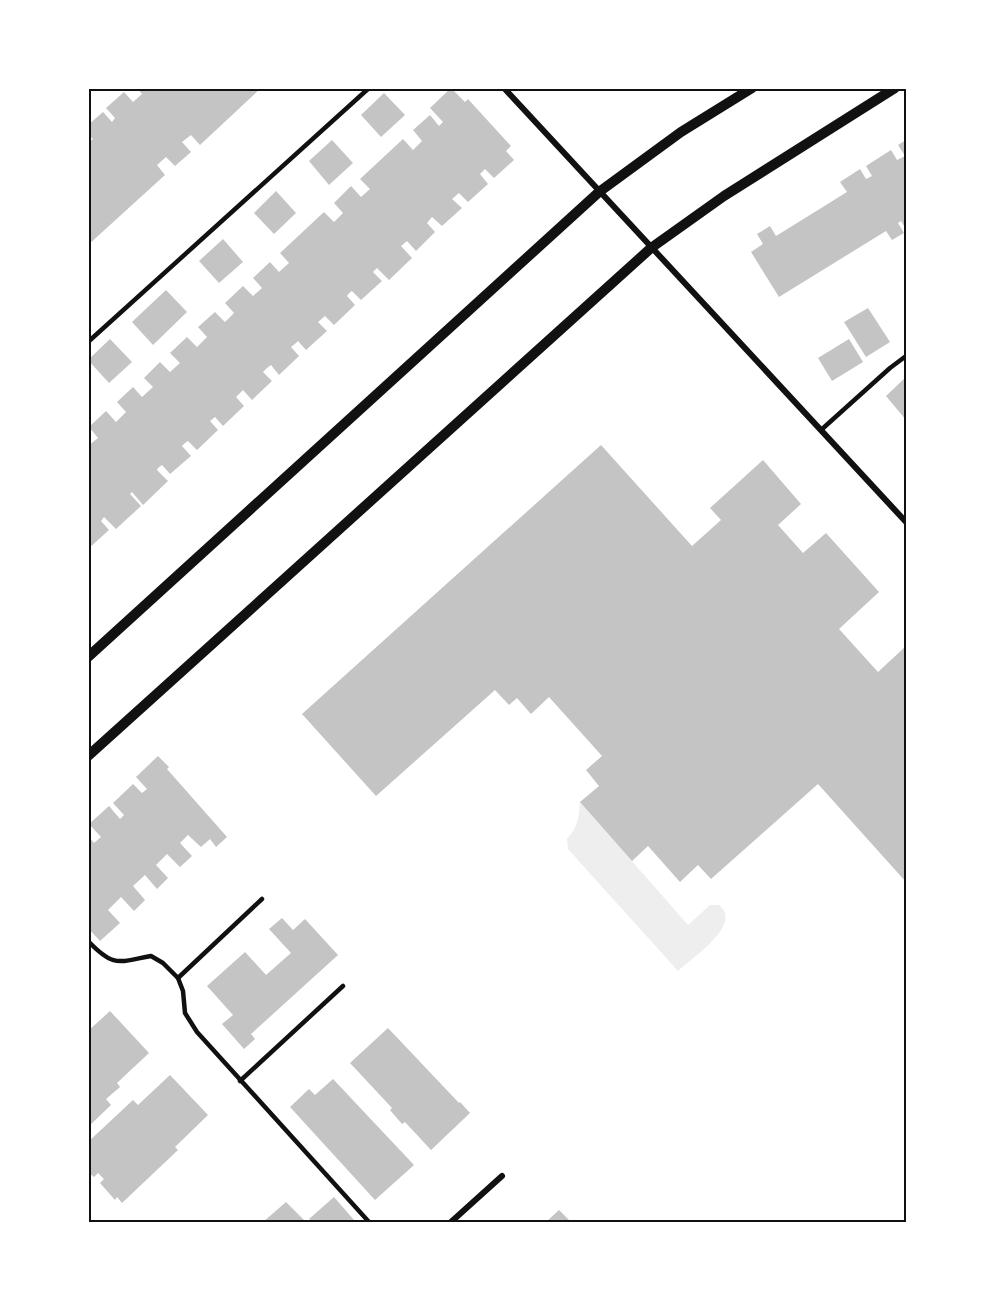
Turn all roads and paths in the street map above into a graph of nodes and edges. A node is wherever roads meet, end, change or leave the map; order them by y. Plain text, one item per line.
1 (369, 88) edge
2 (504, 88) edge
3 (752, 88) edge
4 (895, 88) edge
5 (599, 192) junction
6 (651, 248) junction
7 (88, 342) edge
8 (906, 356) edge
9 (821, 430) junction
10 (906, 522) edge
11 (88, 657) edge
12 (88, 756) edge
13 (262, 899) dead end
14 (88, 941) edge
15 (178, 978) junction
16 (343, 986) dead end
17 (240, 1081) junction
18 (502, 1176) dead end
19 (369, 1222) edge
20 (451, 1222) edge

1 - 7 lane
2 - 5 street
3 - 5 street
4 - 6 street
5 - 6 street
5 - 11 street
6 - 9 street
6 - 12 street
8 - 9 lane
9 - 10 street
13 - 15 lane
14 - 15 lane
15 - 17 lane
16 - 17 lane
17 - 19 lane
18 - 20 street

